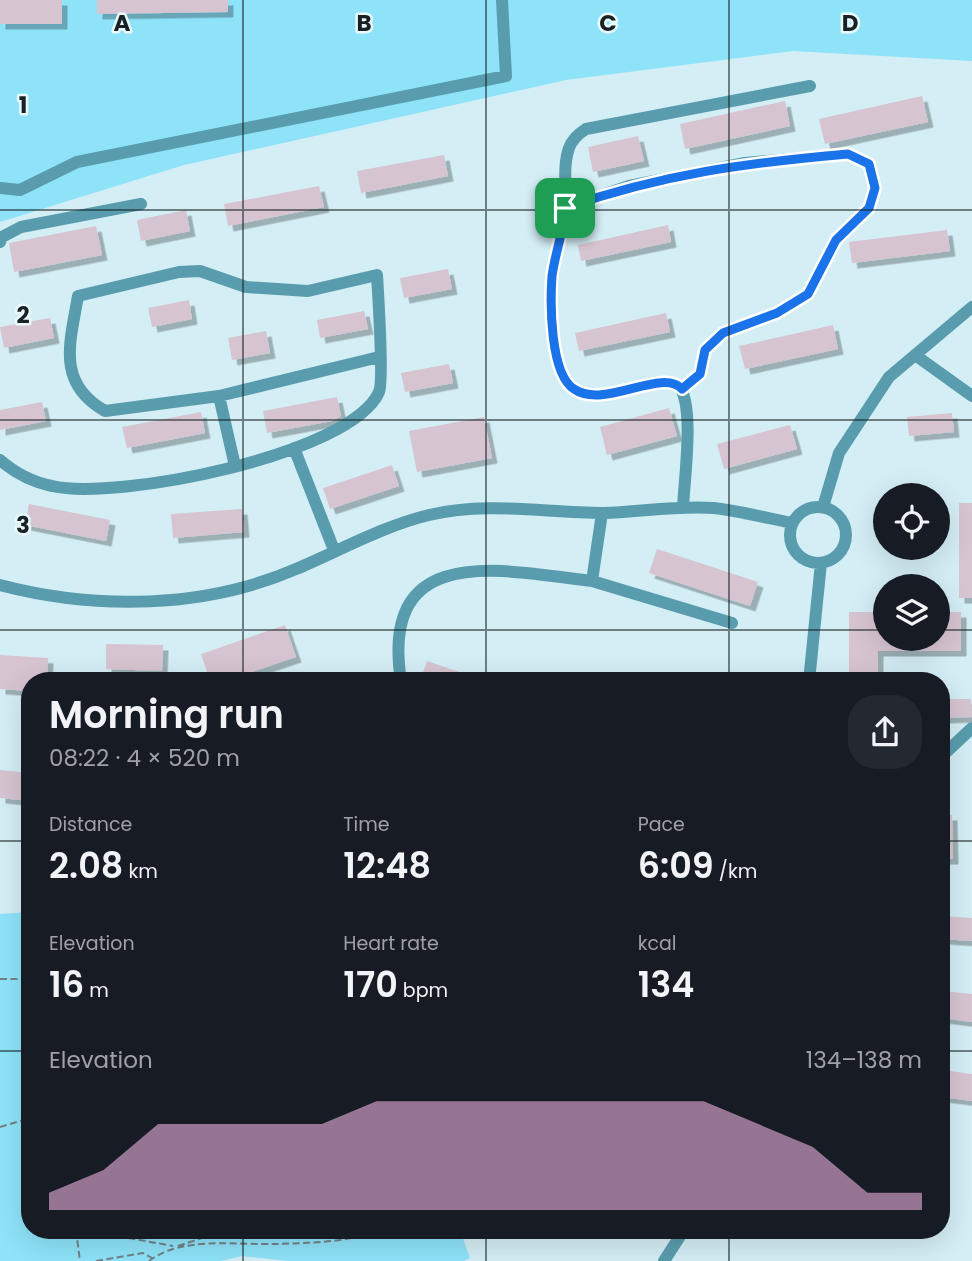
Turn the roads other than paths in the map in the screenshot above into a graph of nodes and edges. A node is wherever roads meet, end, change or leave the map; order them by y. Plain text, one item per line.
1 (502, 0) edge
2 (810, 86) dead end
3 (0, 188) edge
4 (141, 204) dead end
5 (565, 208) junction
6 (0, 242) edge
7 (972, 307) edge
8 (915, 355) junction
9 (379, 357) junction
10 (682, 389) junction
11 (219, 396) junction
12 (972, 396) edge
13 (294, 448) junction
14 (0, 460) edge
15 (235, 466) junction
16 (822, 507) junction
17 (683, 508) junction
18 (603, 513) junction
19 (792, 523) junction
20 (334, 551) junction
21 (821, 562) junction
22 (592, 581) junction
23 (0, 584) edge
24 (732, 623) dead end
25 (401, 672) edge
26 (809, 672) edge
27 (970, 735) edge
28 (950, 750) edge
29 (678, 1239) edge
30 (664, 1261) edge

1 - 3 street
2 - 5 street
4 - 6 street
5 - 10 street
5 - 10 street
7 - 8 street
8 - 12 street
8 - 16 street
9 - 11 street
9 - 11 street
9 - 13 street
10 - 17 street
11 - 15 street
13 - 15 street
13 - 20 street
14 - 15 street
16 - 19 street
16 - 21 street
17 - 18 street
17 - 19 street
18 - 20 street
18 - 22 street
19 - 21 street
20 - 23 street
21 - 26 street
22 - 24 street
22 - 25 street
27 - 28 street
29 - 30 street

